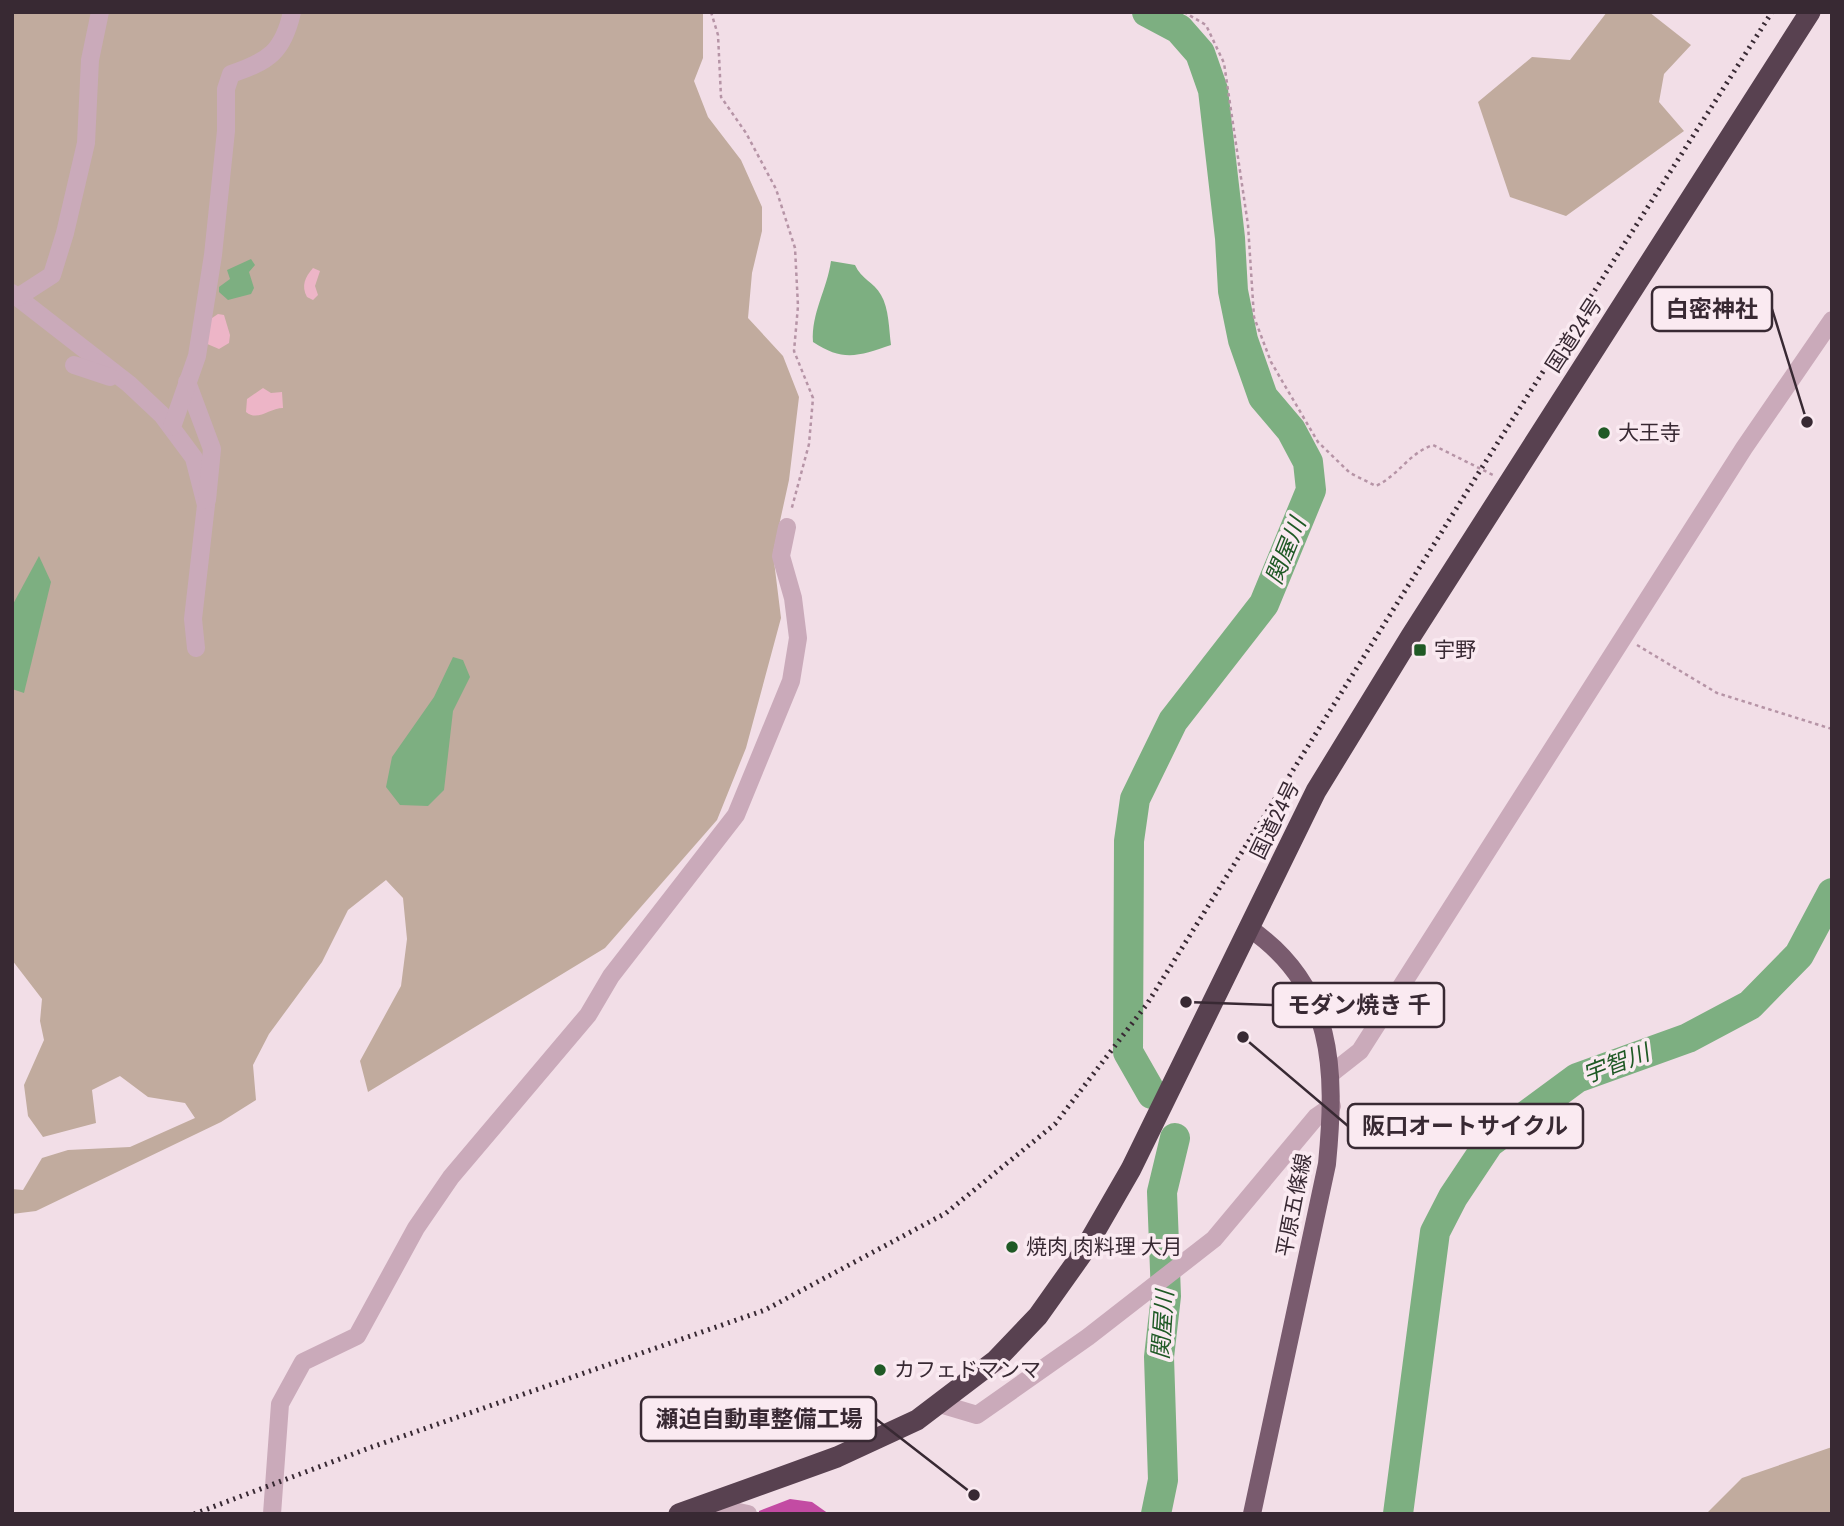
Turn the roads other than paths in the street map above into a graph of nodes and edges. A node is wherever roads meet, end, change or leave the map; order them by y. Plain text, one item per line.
1 (100, 12) edge
2 (292, 12) edge
3 (1810, 12) edge
4 (15, 295) edge
5 (1832, 320) edge
6 (74, 365) dead end
7 (130, 384) junction
8 (185, 388) junction
9 (149, 403) junction
10 (172, 427) junction
11 (206, 505) junction
12 (787, 527) road end
13 (196, 648) dead end
14 (1249, 928) junction
15 (1332, 1073) junction
16 (1332, 1106) junction
17 (940, 1404) junction
18 (706, 1504) junction
19 (272, 1514) edge
20 (680, 1514) edge
21 (748, 1514) edge
22 (1252, 1514) edge

1 - 4 street
2 - 8 street
3 - 14 highway, 国道24号
4 - 7 street
5 - 15 street
6 - 7 street
7 - 9 street
8 - 9 street
8 - 10 street
8 - 11 street
9 - 10 street
10 - 11 street
11 - 13 street
12 - 19 street
14 - 15 main road, 平原五條線
14 - 17 highway, 国道24号
15 - 16 main road, 平原五條線
16 - 17 street
16 - 22 main road, 平原五條線
17 - 18 highway, 国道24号
18 - 20 highway, 国道24号
18 - 21 street

